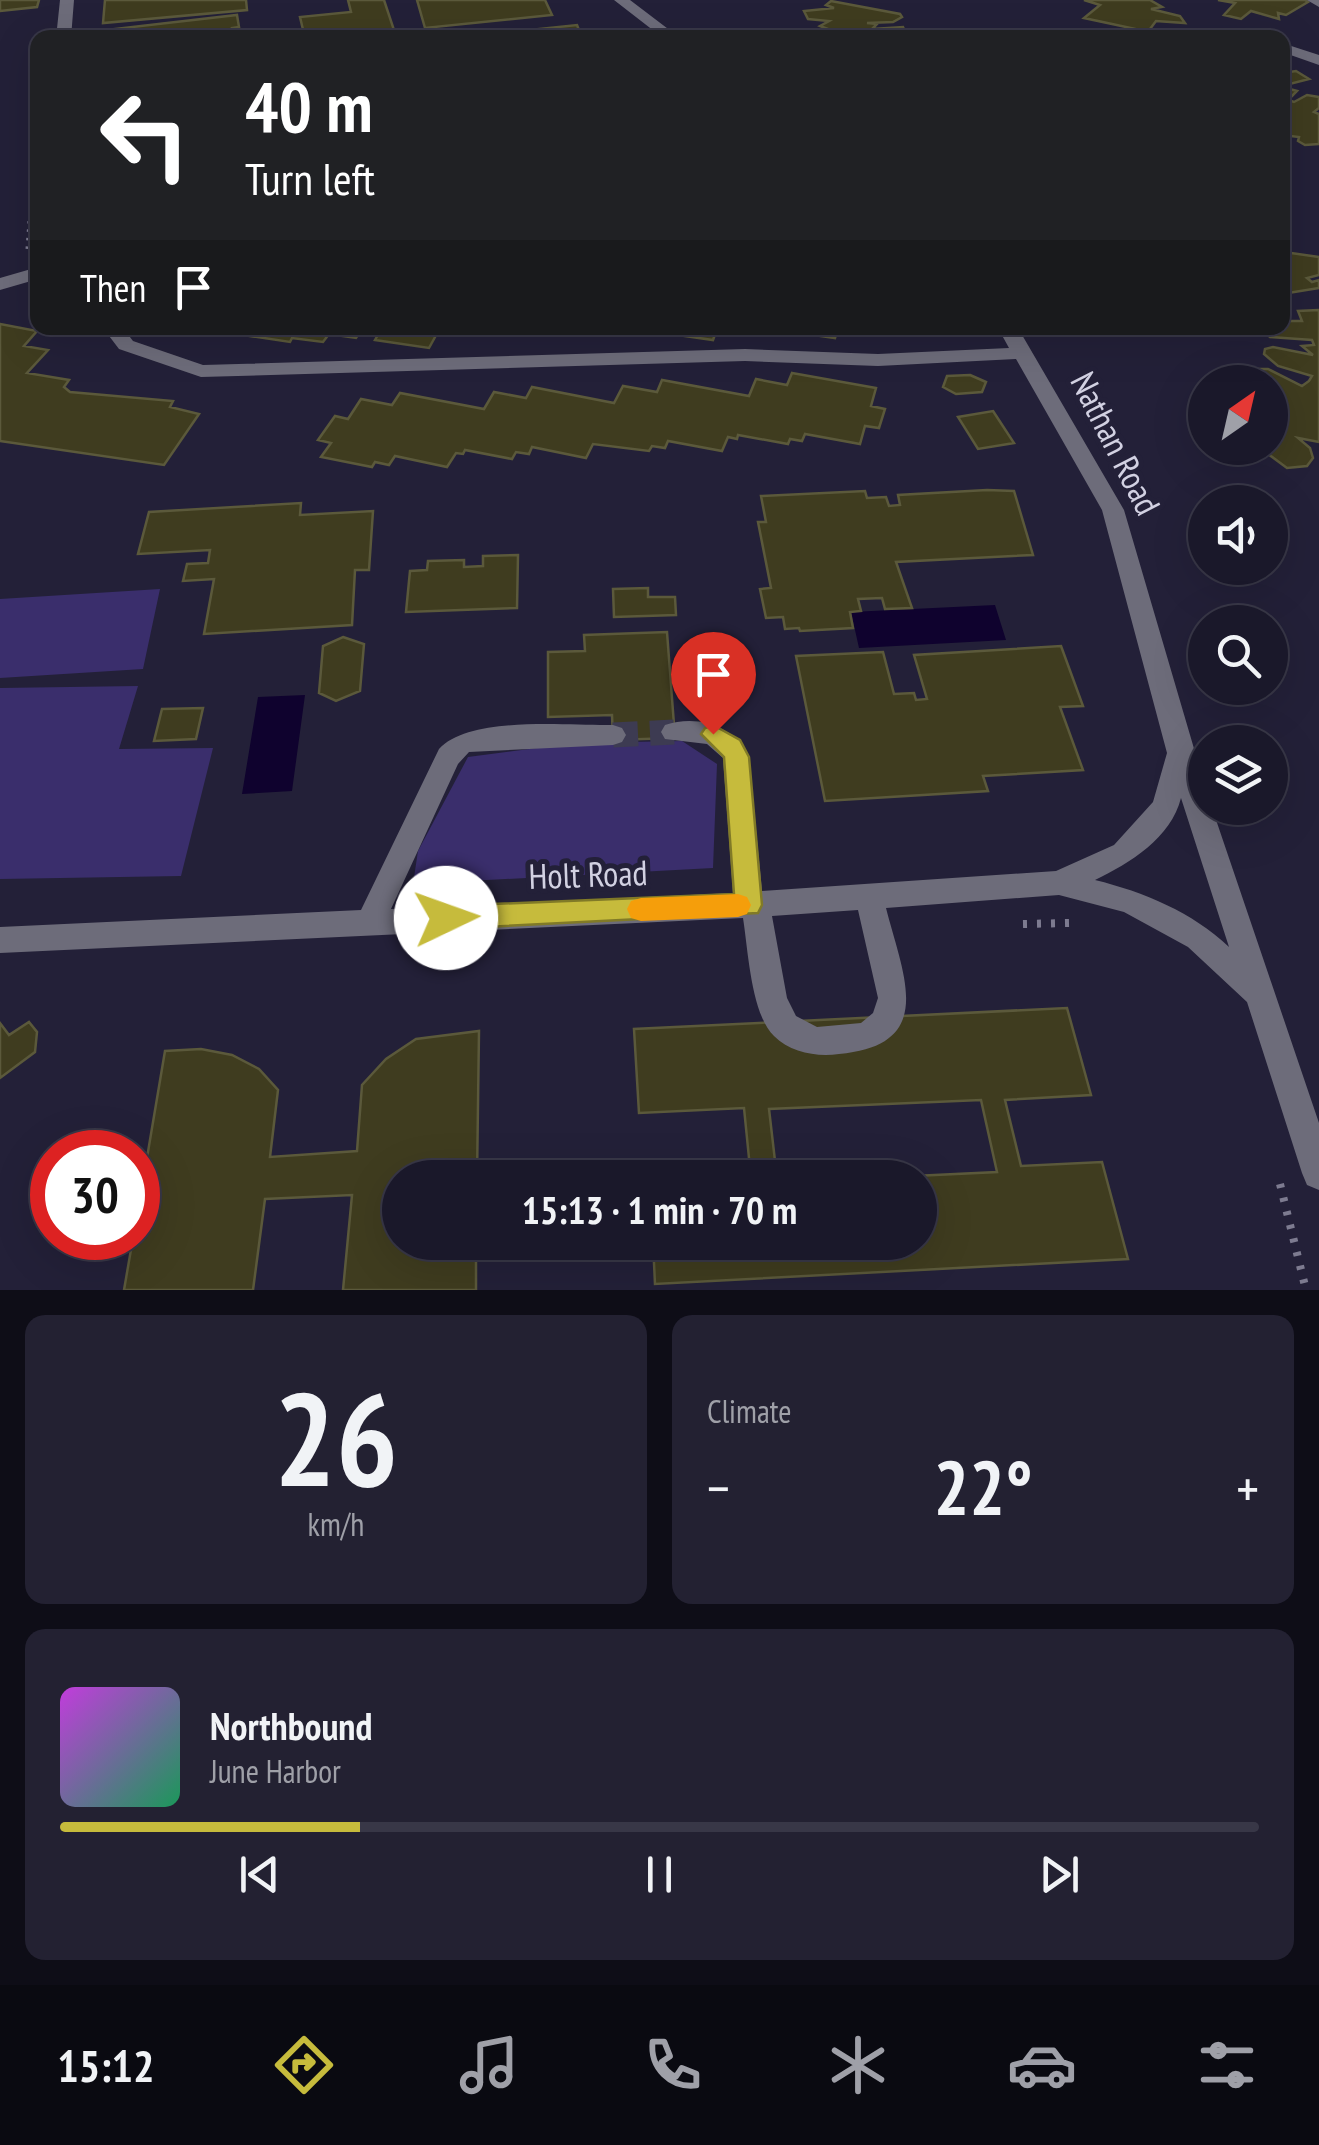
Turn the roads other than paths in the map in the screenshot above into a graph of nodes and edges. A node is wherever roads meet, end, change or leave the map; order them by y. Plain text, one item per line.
1 (66, 0) edge
2 (621, 0) edge
3 (64, 30) edge
4 (662, 30) edge
5 (1290, 51) edge
6 (1319, 60) edge
7 (30, 275) edge
8 (0, 284) edge
9 (119, 335) edge
10 (1012, 335) edge
11 (1024, 353) junction
12 (674, 732) tunnel mouth
13 (613, 735) tunnel mouth
14 (1180, 752) junction
15 (1059, 883) junction
16 (870, 896) junction
17 (752, 905) junction
18 (371, 920) junction
19 (0, 940) edge
20 (1257, 992) junction
21 (1319, 1172) edge

1 - 3 street
2 - 4 street
5 - 6 street
7 - 8 street
9 - 11 street
10 - 11 street, Nathan Road
11 - 14 street, Nathan Road
12 - 17 street
13 - 18 street
14 - 15 street, Holt Road
14 - 20 street, Nathan Road
15 - 16 street, Holt Road
15 - 20 street, Holt Road
16 - 17 street, Holt Road
16 - 17 street
17 - 18 street, Holt Road
18 - 19 street, Holt Road
20 - 21 street, Nathan Road

